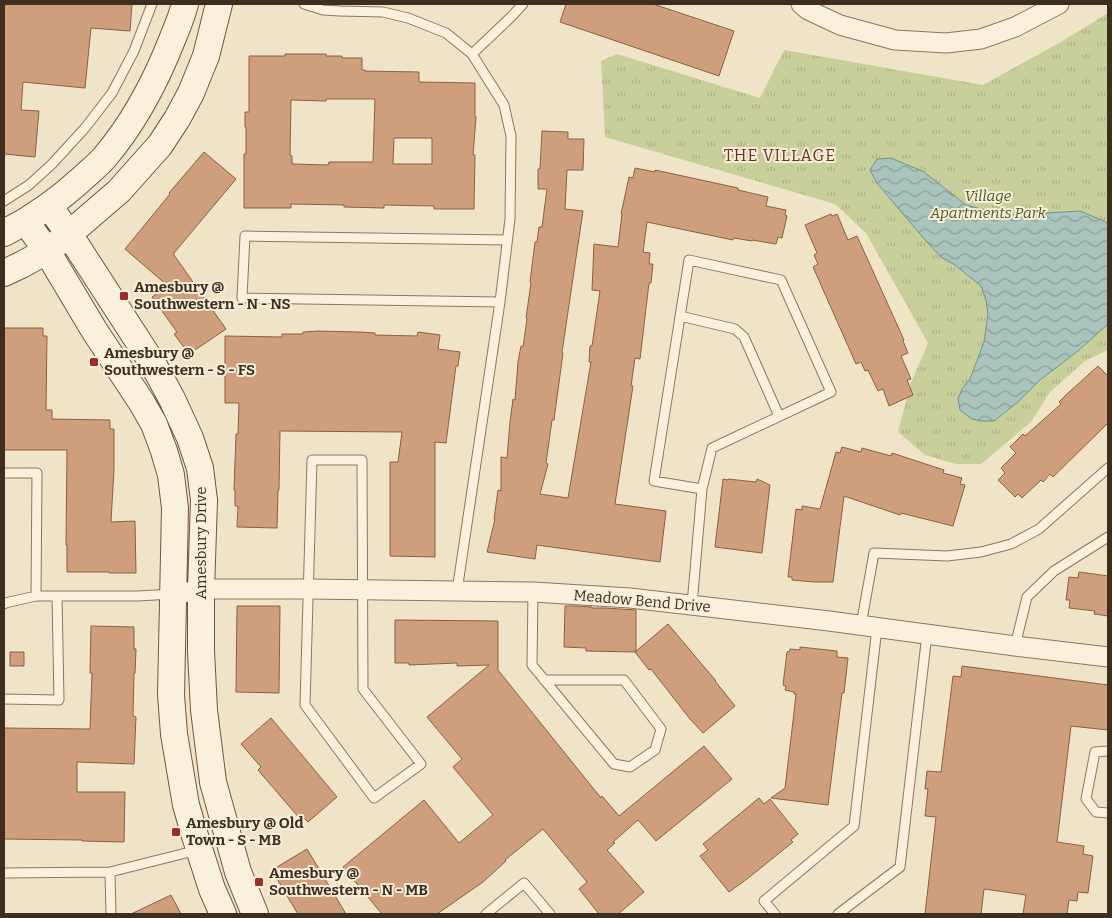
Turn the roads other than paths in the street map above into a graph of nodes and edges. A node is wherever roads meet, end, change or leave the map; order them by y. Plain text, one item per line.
1 (152, 4) edge
2 (185, 4) edge
3 (219, 4) edge
4 (304, 4) edge
5 (523, 4) edge
6 (801, 4) edge
7 (1059, 4) edge
8 (472, 54) junction
9 (4, 201) edge
10 (49, 206) junction
11 (15, 227) edge
12 (69, 234) junction
13 (507, 240) junction
14 (46, 250) junction
15 (4, 272) edge
16 (500, 302) junction
17 (680, 316) junction
18 (779, 416) junction
19 (1108, 468) edge
20 (4, 472) edge
21 (702, 489) junction
22 (1108, 537) edge
23 (308, 589) junction
24 (362, 590) junction
25 (201, 591) junction
26 (457, 591) junction
27 (533, 592) junction
28 (172, 594) junction
29 (36, 596) junction
30 (57, 596) junction
31 (4, 604) edge
32 (692, 605) junction
33 (869, 627) junction
34 (927, 634) junction
35 (1015, 646) junction
36 (1108, 657) edge
37 (544, 680) junction
38 (4, 699) edge
39 (1108, 751) edge
40 (1108, 813) edge
41 (230, 844) junction
42 (199, 850) junction
43 (110, 872) junction
44 (4, 873) edge
45 (111, 914) edge
46 (223, 914) edge
47 (255, 914) edge
48 (486, 914) edge
49 (550, 914) edge
50 (775, 914) edge
51 (838, 914) edge

1 - 9 lane
2 - 10 street
3 - 12 street
4 - 8 lane
5 - 8 lane
6 - 7 street
8 - 13 lane
10 - 11 street
10 - 12 street, Amesbury Drive
11 - 14 street, Amesbury Drive
12 - 14 street
12 - 25 street, Amesbury Drive
13 - 16 lane
13 - 16 lane
14 - 15 street
14 - 28 street, Amesbury Drive
16 - 26 lane
17 - 18 lane
17 - 18 lane
17 - 21 lane
18 - 21 lane
19 - 33 lane
20 - 29 lane
21 - 32 lane
22 - 35 lane
23 - 24 street, Meadow Bend Drive
23 - 24 lane
23 - 24 lane
23 - 25 street, Meadow Bend Drive
24 - 26 street, Meadow Bend Drive
25 - 28 street, Meadow Bend Drive
25 - 41 street, Amesbury Drive
26 - 27 street, Meadow Bend Drive
27 - 32 street, Meadow Bend Drive
27 - 37 lane
28 - 30 lane
28 - 42 street, Amesbury Drive
29 - 30 lane
29 - 31 lane
30 - 38 lane
32 - 33 street, Meadow Bend Drive
33 - 34 street, Meadow Bend Drive
33 - 50 lane
34 - 35 street, Meadow Bend Drive
34 - 51 lane
35 - 36 street, Meadow Bend Drive
37 - 37 lane
39 - 40 lane
41 - 42 street
41 - 47 street, Amesbury Drive
42 - 43 lane
42 - 46 street, Amesbury Drive
43 - 44 lane
43 - 45 lane
48 - 49 lane

